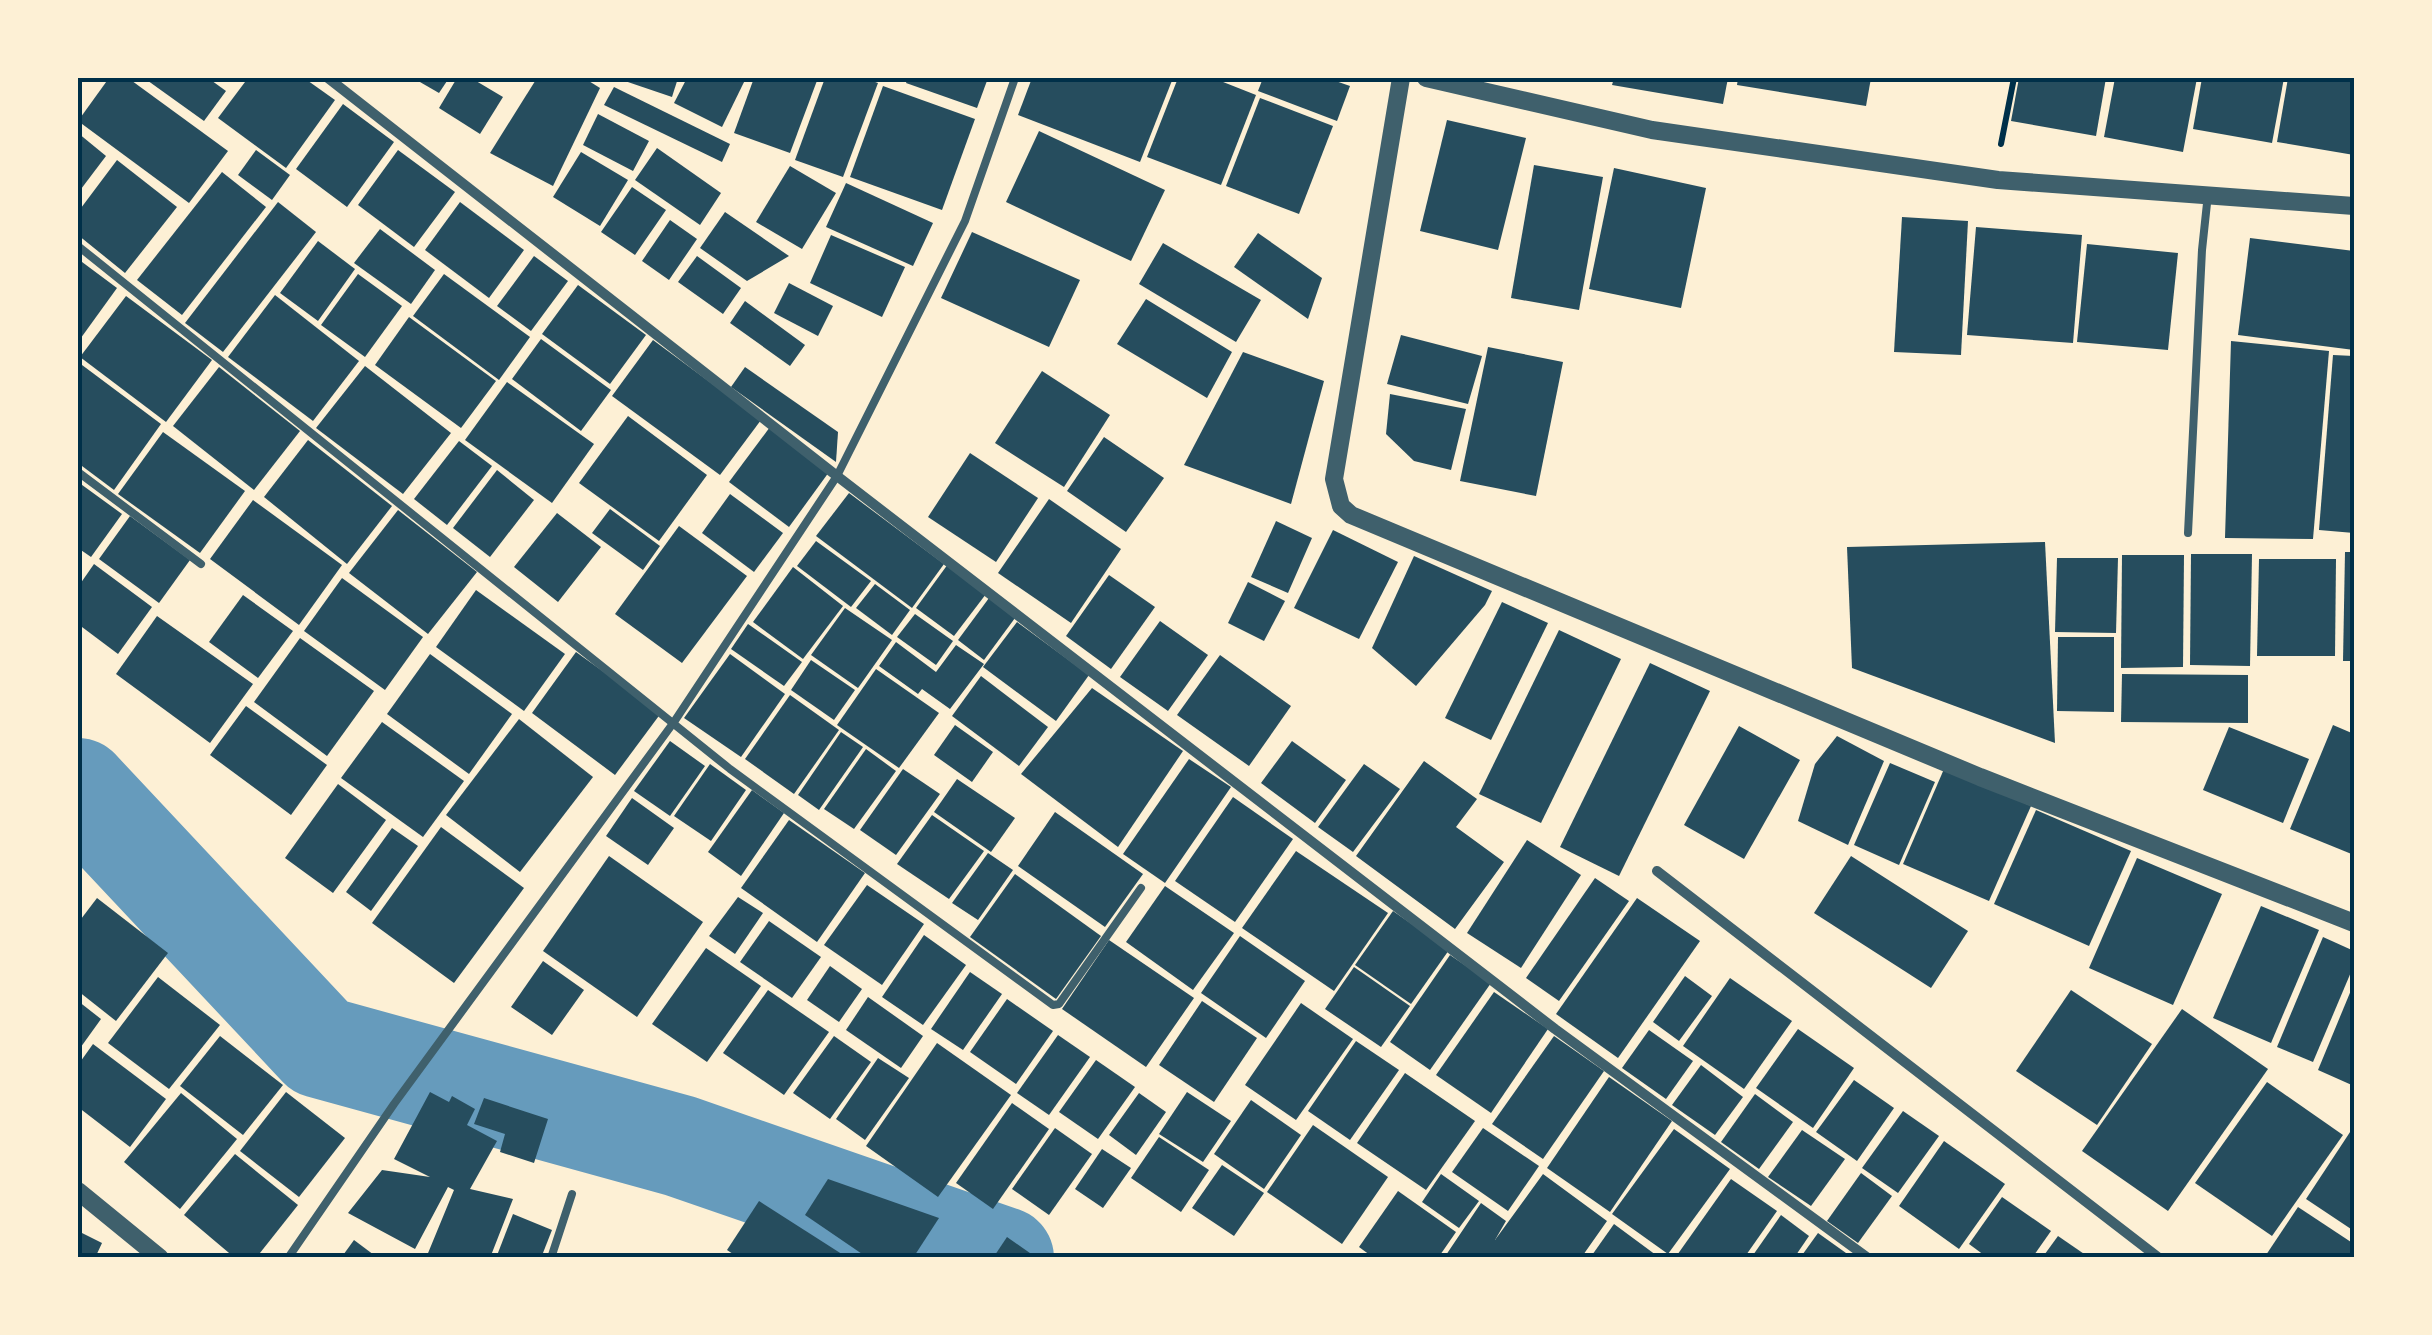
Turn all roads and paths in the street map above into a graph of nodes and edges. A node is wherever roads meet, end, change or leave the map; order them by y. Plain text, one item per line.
1 (328, 78) edge
2 (1016, 78) edge
3 (1401, 78) edge
4 (1426, 78) edge
5 (2014, 78) edge
6 (1470, 83) edge
7 (1998, 180) junction
8 (2208, 194) junction
9 (2354, 206) edge
10 (78, 246) edge
11 (78, 472) edge
12 (837, 476) junction
13 (2188, 533) dead end
14 (200, 564) dead end
15 (674, 722) junction
16 (1657, 872) dead end
17 (1141, 888) dead end
18 (2354, 923) edge
19 (78, 1191) edge
20 (572, 1194) dead end
21 (160, 1258) edge
22 (288, 1258) edge
23 (551, 1258) edge
24 (1868, 1258) edge
25 (2159, 1258) edge

1 - 12 street
2 - 12 lane
3 - 18 street
4 - 6 street
5 - 7 path
6 - 7 street
7 - 8 street
8 - 9 street
8 - 13 lane
10 - 15 lane
11 - 14 lane
12 - 15 lane
12 - 24 street
15 - 17 lane
15 - 22 lane
16 - 25 street
19 - 21 street
20 - 23 lane

